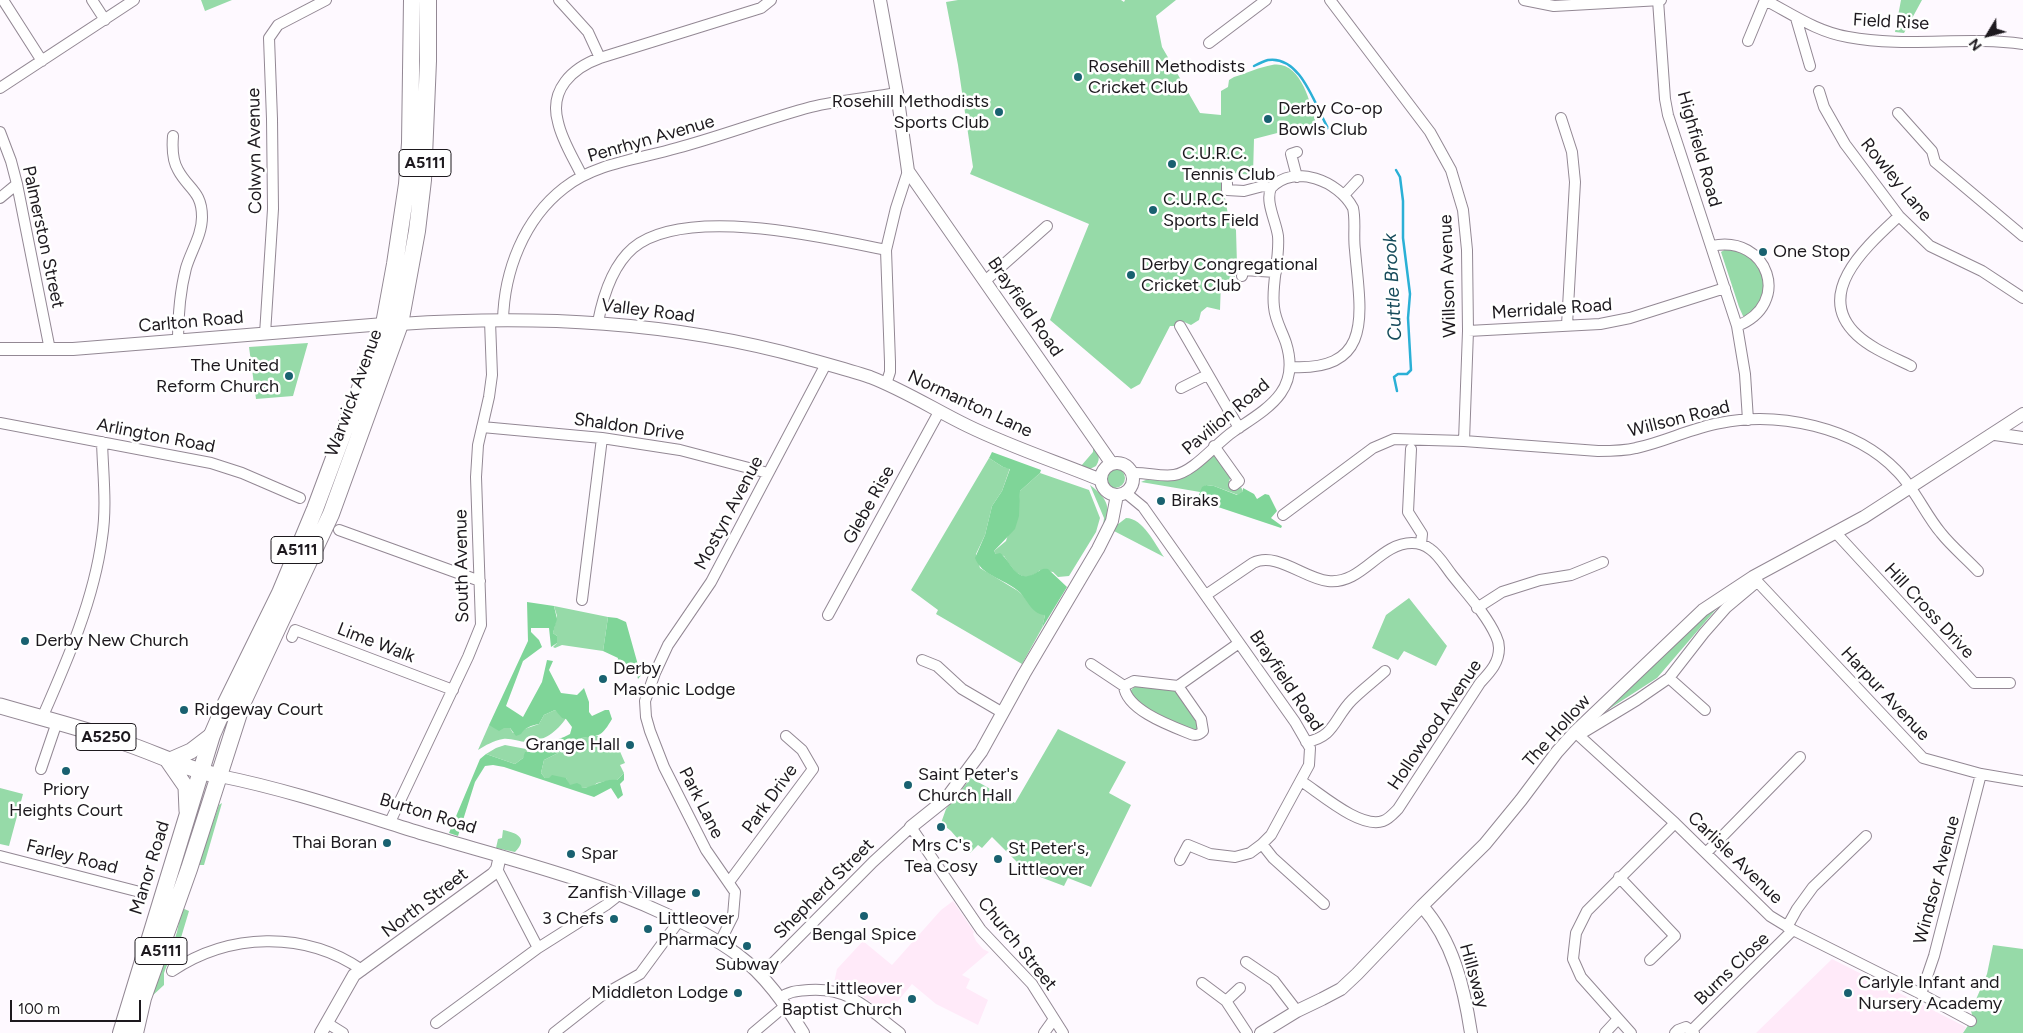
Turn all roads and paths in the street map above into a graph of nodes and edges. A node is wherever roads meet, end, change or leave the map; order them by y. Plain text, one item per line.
1 (2, 0) edge
2 (92, 0) edge
3 (134, 0) edge
4 (326, 0) edge
5 (412, 0) edge
6 (428, 0) edge
7 (559, 0) edge
8 (771, 0) edge
9 (880, 0) edge
10 (1266, 0) edge
11 (1330, 0) edge
12 (1524, 0) edge
13 (1659, 0) edge
14 (1765, 0) edge
15 (1626, 1) edge
16 (1796, 18) junction
17 (105, 20) junction
18 (1748, 41) dead end
19 (1209, 43) dead end
20 (2023, 44) edge
21 (600, 58) junction
22 (42, 61) junction
23 (1810, 66) dead end
24 (0, 88) edge
25 (1819, 90) dead end
26 (897, 93) junction
27 (1898, 113) dead end
28 (1561, 118) dead end
29 (0, 132) edge
30 (173, 136) dead end
31 (1297, 152) dead end
32 (908, 171) junction
33 (582, 176) junction
34 (1297, 177) junction
35 (1358, 180) dead end
36 (1227, 183) dead end
37 (17, 184) junction
38 (1271, 188) junction
39 (1344, 196) junction
40 (0, 198) edge
41 (1899, 216) junction
42 (1048, 226) dead end
43 (2023, 236) edge
44 (1712, 246) junction
45 (886, 250) junction
46 (1276, 272) junction
47 (1242, 276) dead end
48 (986, 281) junction
49 (1725, 288) junction
50 (2023, 298) edge
51 (496, 321) junction
52 (598, 322) junction
53 (384, 324) junction
54 (400, 324) junction
55 (1566, 325) junction
56 (1180, 326) dead end
57 (1737, 326) junction
58 (1468, 331) junction
59 (265, 334) junction
60 (178, 341) junction
61 (0, 349) edge
62 (50, 350) junction
63 (826, 364) junction
64 (1911, 366) dead end
65 (1290, 367) junction
66 (1207, 375) junction
67 (886, 384) junction
68 (1181, 388) dead end
69 (939, 412) junction
70 (2023, 414) edge
71 (1748, 420) junction
72 (0, 423) edge
73 (482, 427) junction
74 (1239, 428) junction
75 (1995, 434) junction
76 (602, 438) junction
77 (2023, 438) edge
78 (1464, 441) junction
79 (102, 442) junction
80 (1214, 446) junction
81 (1411, 449) dead end
82 (1112, 464) junction
83 (768, 472) junction
84 (1132, 473) junction
85 (1101, 480) junction
86 (1234, 484) dead end
87 (1910, 488) junction
88 (1122, 494) junction
89 (300, 498) dead end
90 (1283, 515) dead end
91 (339, 530) dead end
92 (1836, 533) junction
93 (1421, 544) junction
94 (1603, 562) dead end
95 (1978, 571) dead end
96 (1755, 580) junction
97 (480, 581) junction
98 (1206, 595) junction
99 (582, 600) dead end
100 (1477, 608) junction
101 (828, 615) dead end
102 (292, 637) dead end
103 (1239, 643) junction
104 (922, 660) dead end
105 (1091, 664) dead end
106 (1385, 671) dead end
107 (655, 673) joint
108 (1669, 678) junction
109 (2010, 683) dead end
110 (1124, 686) junction
111 (1178, 686) junction
112 (452, 690) junction
113 (242, 704) junction
114 (0, 706) edge
115 (1705, 710) dead end
116 (1003, 713) junction
117 (42, 718) junction
118 (58, 722) junction
119 (1577, 734) junction
120 (212, 735) junction
121 (786, 736) dead end
122 (1306, 742) junction
123 (1800, 757) dead end
124 (168, 761) junction
125 (42, 769) dead end
126 (200, 772) junction
127 (1982, 774) junction
128 (220, 776) junction
129 (1301, 780) junction
130 (2023, 781) edge
131 (187, 814) junction
132 (390, 822) junction
133 (1675, 822) junction
134 (911, 827) junction
135 (1866, 836) dead end
136 (1262, 844) junction
137 (1706, 853) junction
138 (0, 856) edge
139 (1180, 860) dead end
140 (499, 863) junction
141 (1619, 877) junction
142 (729, 882) junction
143 (136, 890) dead end
144 (616, 894) junction
145 (1324, 904) dead end
146 (1422, 906) junction
147 (679, 921) junction
148 (1790, 929) junction
149 (720, 942) junction
150 (538, 948) junction
151 (179, 954) dead end
152 (1650, 960) dead end
153 (1246, 962) dead end
154 (362, 970) junction
155 (761, 974) junction
156 (1202, 983) dead end
157 (1240, 988) dead end
158 (1921, 994) junction
159 (1226, 1000) junction
160 (783, 1002) junction
161 (1297, 1011) junction
162 (1054, 1019) junction
163 (1618, 1019) junction
164 (1972, 1022) dead end
165 (436, 1023) dead end
166 (324, 1028) edge
167 (1693, 1032) edge
168 (121, 1033) edge
169 (135, 1033) edge
170 (344, 1033) edge
171 (554, 1033) edge
172 (753, 1033) edge
173 (803, 1033) edge
174 (900, 1033) edge
175 (1044, 1033) edge
176 (1063, 1033) edge
177 (1247, 1033) edge
178 (1261, 1033) edge
179 (1470, 1033) edge
180 (1605, 1033) edge
181 (1631, 1033) edge
182 (1675, 1033) edge

1 - 22 street
2 - 17 street
3 - 17 street
4 - 59 street, Colwyn Avenue
5 - 53 highway, Warwick Avenue / A5111
6 - 54 highway, Warwick Avenue / A5111
7 - 21 street
8 - 21 street
9 - 26 street
10 - 19 street
11 - 58 street, Willson Avenue
12 - 15 street
13 - 15 street
13 - 44 street, Highfield Road
14 - 16 street, Field Rise
14 - 18 street
16 - 20 street, Field Rise
16 - 23 street
17 - 22 street
21 - 33 street
22 - 24 street
25 - 41 street, Rowley Lane
26 - 32 street
26 - 33 street, Penrhyn Avenue
27 - 43 street
28 - 55 street
29 - 37 street, Palmerston Street
30 - 60 street
31 - 34 street
32 - 45 street, Normanton Lane
32 - 48 street, Brayfield Road
33 - 51 street, Penrhyn Avenue
34 - 38 street
34 - 39 street
35 - 39 street
36 - 38 street
37 - 40 street
37 - 62 street, Palmerston Street
38 - 46 street, Pavilion Road
39 - 65 street
41 - 50 street, Rowley Lane
41 - 64 street
42 - 48 street
44 - 49 street, Highfield Road
44 - 57 street
45 - 52 street
45 - 67 street, Normanton Lane
46 - 47 street
46 - 65 street, Pavilion Road
48 - 82 street, Brayfield Road
49 - 55 street, Merridale Road
49 - 57 street, Highfield Road
51 - 52 street, Valley Road
51 - 54 street, Valley Road
51 - 73 street, South Avenue
52 - 63 street, Valley Road
53 - 59 street, Carlton Road
53 - 120 highway, Warwick Avenue / A5111
54 - 113 highway, Warwick Avenue / A5111
55 - 58 street, Merridale Road
56 - 66 street
57 - 71 street, Highfield Road
58 - 78 street, Willson Avenue
59 - 60 street, Carlton Road
60 - 62 street, Carlton Road
61 - 62 street, Carlton Road
63 - 67 street, Valley Road
63 - 83 street, Mostyn Avenue
65 - 74 street, Pavilion Road
66 - 68 street
66 - 74 street
67 - 69 street, Normanton Lane
69 - 85 street, Normanton Lane
69 - 101 street, Glebe Rise
70 - 75 street, The Hollow
71 - 78 street, Willson Road
71 - 87 street, Willson Road
72 - 79 street, Arlington Road
73 - 76 street, Shaldon Drive
73 - 97 street, South Avenue
74 - 80 street, Pavilion Road
75 - 77 street
75 - 87 street, The Hollow
76 - 83 street, Shaldon Drive
76 - 99 street
78 - 90 street, Willson Road
79 - 89 street, Arlington Road
79 - 117 street
80 - 84 street, Pavilion Road
80 - 86 street
81 - 93 street
82 - 84 street
82 - 85 street
83 - 107 street, Mostyn Avenue
84 - 88 street
85 - 88 street
87 - 92 street, The Hollow
87 - 95 street, Willson Road
88 - 98 street, Brayfield Road
88 - 116 street
91 - 97 street
92 - 96 street, The Hollow
92 - 109 street, Hill Cross Drive
93 - 98 street
93 - 100 street, Hollowood Avenue
94 - 100 street
96 - 108 street
96 - 119 street, The Hollow
96 - 127 street, Harpur Avenue
97 - 112 street, South Avenue
98 - 103 street, Brayfield Road
100 - 129 street, Hollowood Avenue
102 - 112 street, Lime Walk
103 - 111 street
103 - 122 street, Brayfield Road
104 - 116 street
105 - 110 street
106 - 122 street
107 - 142 street, Park Lane
108 - 115 street
108 - 119 street
110 - 111 street
110 - 111 street
112 - 132 street, South Avenue
113 - 126 highway, A5111
113 - 128 highway, Warwick Avenue / A5111
114 - 117 main road, Burton Road / A5250
116 - 134 street
117 - 118 main road, Burton Road / A5250
118 - 124 main road, Burton Road / A5250
118 - 125 street
119 - 133 street, Carlisle Avenue
119 - 146 street, The Hollow
120 - 124 main road
120 - 126 highway, Warwick Avenue / A5111
121 - 142 street, Park Drive
122 - 129 street, Brayfield Road
123 - 137 street
124 - 126 main road, Burton Road / A5250
124 - 131 main road
126 - 128 main road, Burton Road / A5250
126 - 131 highway, Manor Road / A5111
127 - 130 street, Harpur Avenue
127 - 158 street, Windsor Avenue
128 - 132 street, Burton Road
128 - 169 highway, Manor Road / A5111
129 - 136 street, Brayfield Road
131 - 168 highway, Manor Road / A5111
132 - 140 street, Burton Road
133 - 137 street, Carlisle Avenue
133 - 141 street
134 - 155 street, Shepherd Street
134 - 162 street, Church Street
135 - 148 street, Burns Close
136 - 139 street, Brayfield Road
136 - 145 street
137 - 148 street, Carlisle Avenue
138 - 143 street, Farley Road
140 - 144 street, Burton Road
140 - 150 street
140 - 154 street, North Street
141 - 152 street
141 - 163 street
142 - 149 street, Park Lane
144 - 147 street, Burton Road
144 - 150 street
146 - 161 street, The Hollow
146 - 179 street, Hillsway
147 - 149 street, Burton Road
147 - 171 street
148 - 158 street, Carlisle Avenue
148 - 167 street, Burns Close
149 - 155 street, Burton Road
150 - 165 street
151 - 154 street
153 - 161 street
154 - 166 street, North Street
155 - 160 street, Burton Road
156 - 159 street
157 - 159 street
158 - 164 street, Carlisle Avenue
159 - 177 street
160 - 172 street
160 - 173 street, Burton Road
160 - 174 street
161 - 178 street, The Hollow
162 - 175 street
162 - 176 street, Church Street
163 - 180 street
163 - 181 street
166 - 170 street
167 - 182 street, Burns Close

